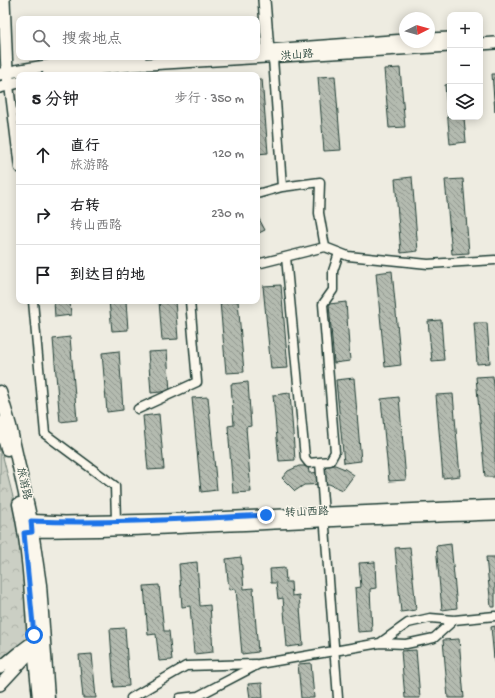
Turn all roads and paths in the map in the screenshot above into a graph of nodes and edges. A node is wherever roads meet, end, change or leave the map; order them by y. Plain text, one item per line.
1 (4, 0) edge
2 (264, 0) edge
3 (483, 36) edge
4 (495, 36) edge
5 (447, 38) edge
6 (435, 39) edge
7 (399, 41) edge
8 (495, 43) edge
9 (483, 44) edge
10 (447, 46) edge
11 (266, 53) edge
12 (96, 60) edge
13 (194, 60) edge
14 (67, 72) edge
15 (3, 73) edge
16 (9, 84) edge
17 (16, 143) edge
18 (282, 187) junction
19 (260, 193) edge
20 (325, 247) junction
21 (339, 253) junction
22 (286, 257) junction
23 (495, 260) edge
24 (260, 263) edge
25 (33, 304) edge
26 (190, 304) edge
27 (0, 392) edge
28 (138, 409) dead end
29 (0, 427) edge
30 (320, 462) junction
31 (495, 506) edge
32 (495, 514) edge
33 (324, 517) junction
34 (116, 520) junction
35 (28, 526) junction
36 (495, 616) edge
37 (454, 620) junction
38 (37, 642) junction
39 (380, 643) junction
40 (334, 651) junction
41 (258, 664) junction
42 (0, 668) edge
43 (0, 685) edge
44 (39, 698) edge
45 (48, 698) edge
46 (131, 698) edge
47 (180, 698) edge
48 (338, 698) edge

1 - 15 main road
2 - 11 main road
3 - 4 main road
5 - 6 main road
7 - 11 main road, 洪山路
8 - 9 main road
10 - 11 main road, 洪山路
11 - 18 street
12 - 15 main road
13 - 14 main road, 洪山路
15 - 16 main road
16 - 17 street
18 - 19 street
18 - 20 street
20 - 21 street
20 - 22 street
21 - 23 street
21 - 30 street
22 - 24 street
22 - 30 street
25 - 34 street
26 - 28 street
27 - 35 main road, 旅游路
29 - 35 main road, 旅游路
30 - 33 street
31 - 33 main road, 转山西路
32 - 33 main road, 转山西路
33 - 34 main road, 转山西路
33 - 35 main road, 转山西路
33 - 40 street
34 - 35 main road, 转山西路
35 - 38 main road, 旅游路
36 - 37 street
37 - 39 street
37 - 39 street
38 - 42 main road
38 - 43 main road
38 - 44 main road, 旅游路
38 - 45 main road, 旅游路
39 - 40 street
40 - 41 street
40 - 48 street
41 - 46 street
41 - 47 street

